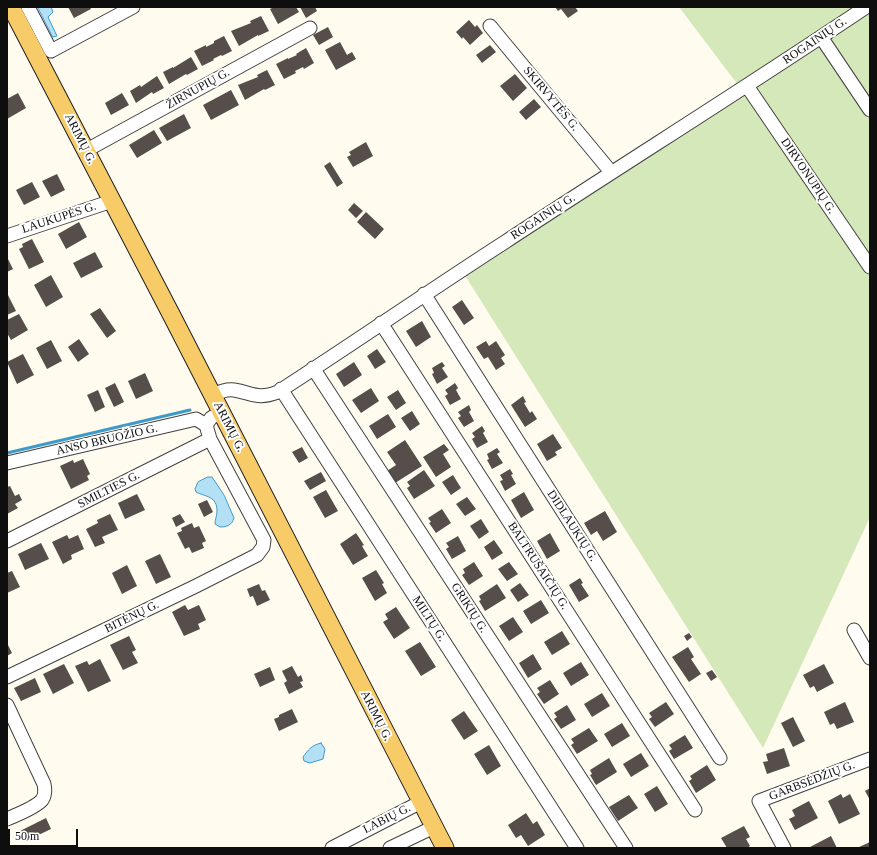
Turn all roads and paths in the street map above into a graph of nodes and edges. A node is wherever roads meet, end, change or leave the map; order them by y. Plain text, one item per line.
1 (11, 7) edge
2 (28, 7) edge
3 (133, 7) edge
4 (866, 7) edge
5 (490, 26) dead end
6 (310, 28) dead end
7 (821, 37) junction
8 (747, 86) junction
9 (870, 110) edge
10 (85, 151) junction
11 (611, 172) junction
12 (112, 201) junction
13 (7, 236) edge
14 (870, 267) edge
15 (424, 294) junction
16 (381, 323) junction
17 (313, 368) junction
18 (281, 389) junction
19 (213, 395) junction
20 (221, 412) junction
21 (206, 425) junction
22 (210, 439) junction
23 (7, 463) edge
24 (7, 541) edge
25 (854, 630) dead end
26 (870, 658) edge
27 (7, 677) edge
28 (8, 711) edge
29 (720, 758) dead end
30 (870, 759) edge
31 (421, 802) junction
32 (695, 810) dead end
33 (7, 819) edge
34 (434, 826) junction
35 (332, 848) edge
36 (390, 848) edge
37 (445, 848) edge
38 (577, 848) edge
39 (626, 848) edge
40 (784, 848) edge

1 - 10 main road, ARIMŲ G.
2 - 3 street
4 - 7 street, ROGAINIŲ G.
5 - 11 street, SKIRVYTĖS G.
6 - 10 street, ŽIRNUPIŲ G.
7 - 8 street, ROGAINIŲ G.
7 - 9 street
8 - 11 street, ROGAINIŲ G.
8 - 14 street, DIRVONUPIŲ G.
10 - 12 main road, ARIMŲ G.
11 - 15 street, ROGAINIŲ G.
12 - 13 street, LAUKUPĖS G.
12 - 19 main road, ARIMŲ G.
15 - 16 street, ROGAINIŲ G.
15 - 29 street, DIDLAUKIŲ G.
16 - 17 street, ROGAINIŲ G.
16 - 32 street, BALTRUŠAIČIŲ G.
17 - 18 street, ROGAINIŲ G.
17 - 39 street, GRIKIŲ G.
18 - 19 street, ROGAINIŲ G.
18 - 38 street, MILTŲ G.
19 - 20 main road, ARIMŲ G.
20 - 21 street
20 - 31 main road, ARIMŲ G.
21 - 22 street
21 - 23 street, ANSO BRUOŽIO G.
22 - 24 street, SMILTIES G.
22 - 27 street, BITĖNŲ G.
25 - 26 street
28 - 33 street
30 - 40 street, GARBSĖDŽIŲ G.
31 - 34 main road, ARIMŲ G.
31 - 35 street, LABIŲ G.
34 - 36 street
34 - 37 main road, ARIMŲ G.

